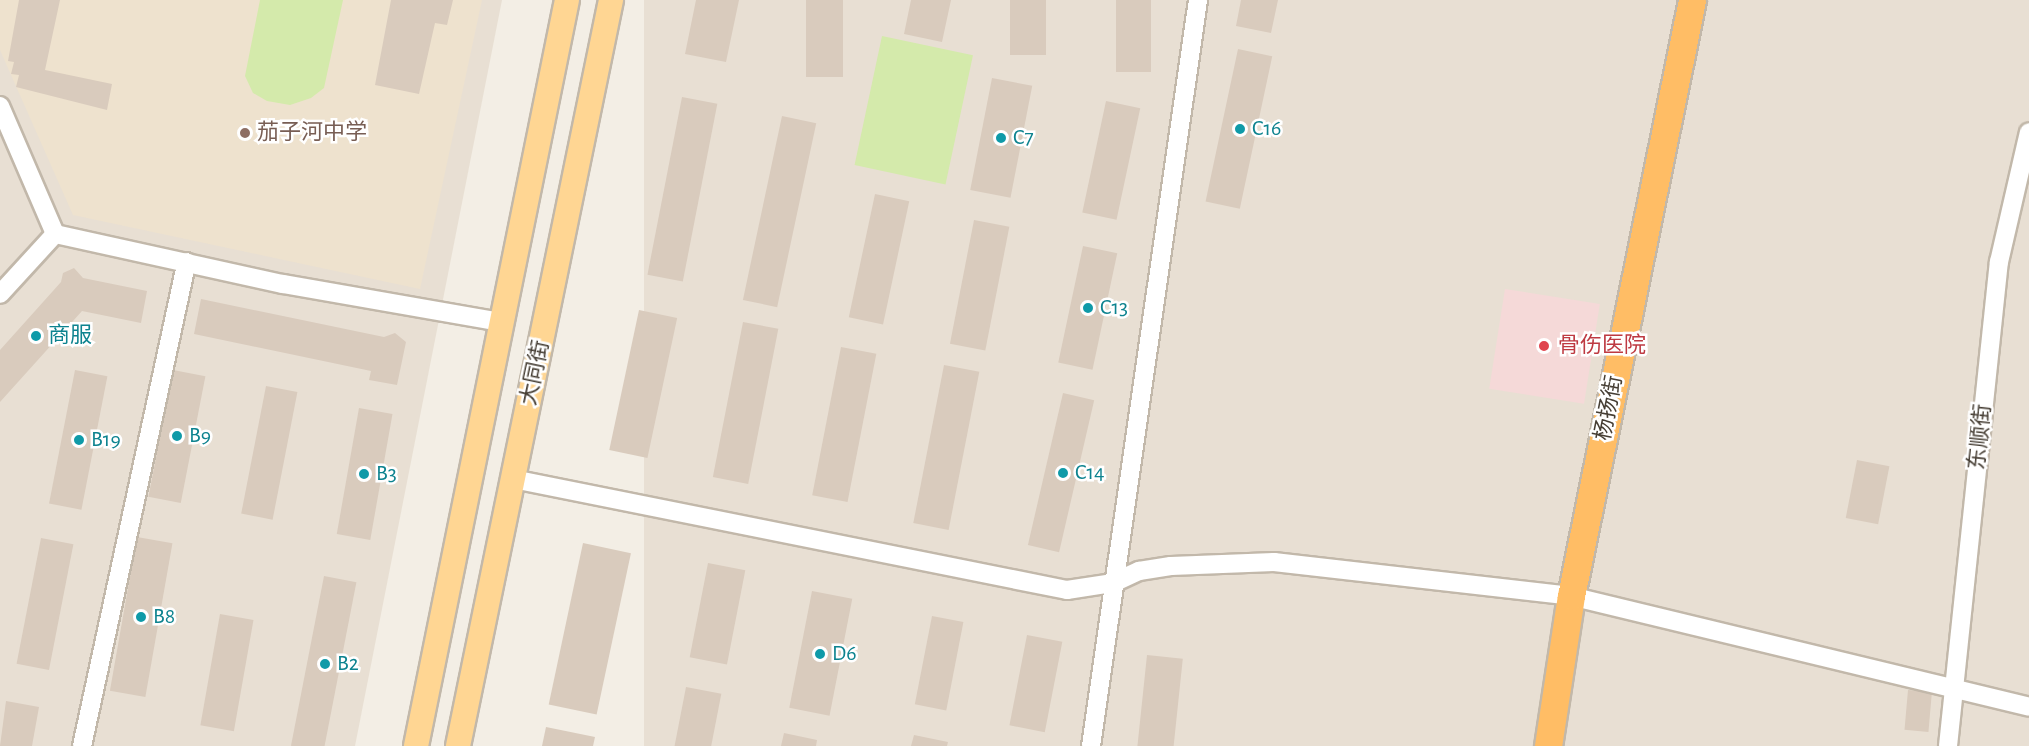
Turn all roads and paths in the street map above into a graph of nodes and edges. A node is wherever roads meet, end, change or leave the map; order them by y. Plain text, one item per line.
1 (567, 0) edge
2 (611, 0) edge
3 (1198, 0) edge
4 (1692, 0) edge
5 (0, 106) edge
6 (2029, 132) edge
7 (55, 234) junction
8 (187, 262) junction
9 (0, 294) edge
10 (500, 322) junction
11 (513, 478) junction
12 (1113, 583) junction
13 (1571, 596) junction
14 (1952, 686) junction
15 (2029, 707) edge
16 (82, 746) edge
17 (416, 746) edge
18 (458, 746) edge
19 (1091, 746) edge
20 (1548, 746) edge
21 (1947, 746) edge

1 - 10 main road, 大同街
2 - 11 main road, 大同街
3 - 12 street
4 - 13 highway, 杨扬街
5 - 7 street
6 - 14 street, 东顺街
7 - 8 street
7 - 9 street
8 - 10 street
8 - 16 street
10 - 17 main road, 大同街
11 - 12 street
11 - 18 main road, 大同街
12 - 13 street
12 - 19 street
13 - 14 street
13 - 20 highway, 杨扬街
14 - 15 street
14 - 21 street, 东顺街

